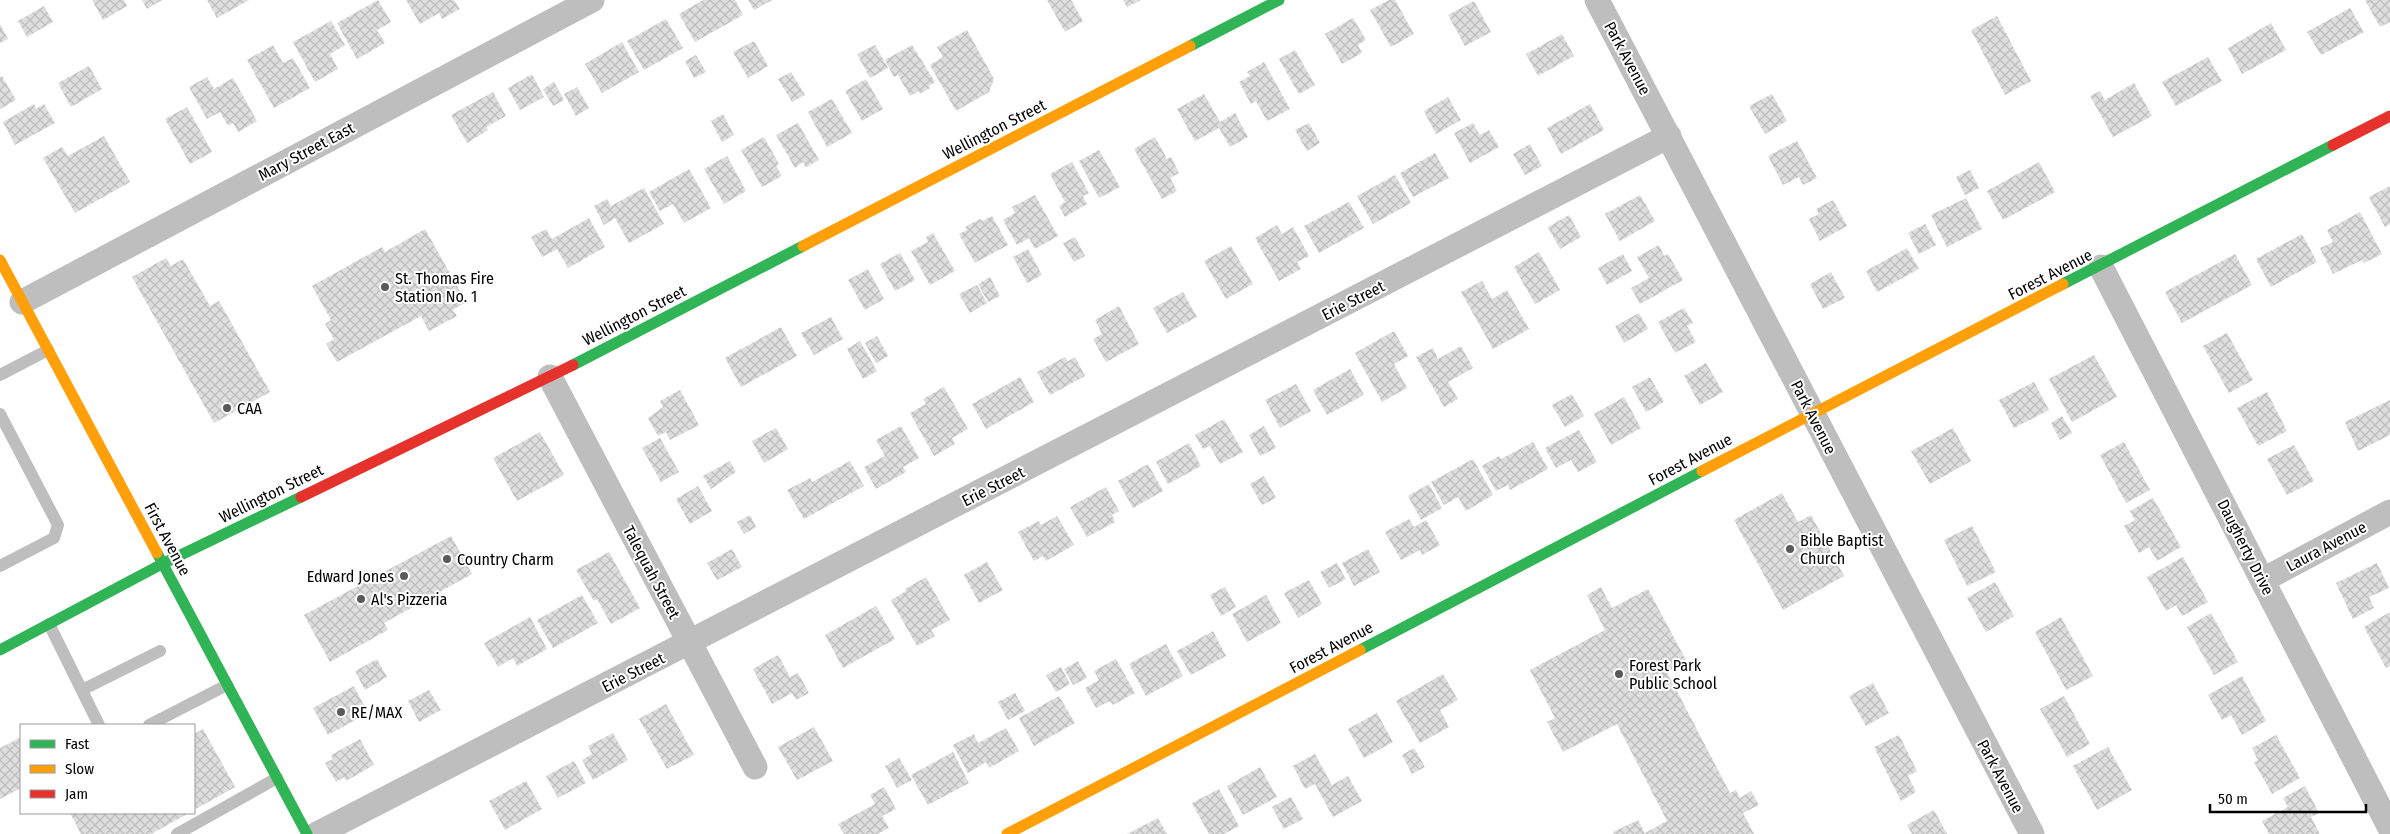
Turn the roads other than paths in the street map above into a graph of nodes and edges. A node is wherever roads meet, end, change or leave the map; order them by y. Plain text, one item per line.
1 (592, 0) edge
2 (1279, 0) edge
3 (1598, 0) edge
4 (2390, 116) edge
5 (1669, 136) junction
6 (0, 260) edge
7 (2101, 267) junction
8 (22, 302) junction
9 (48, 350) junction
10 (0, 375) edge
11 (550, 377) junction
12 (0, 414) edge
13 (1813, 414) junction
14 (2390, 512) edge
15 (162, 564) junction
16 (0, 566) edge
17 (2263, 580) junction
18 (49, 624) junction
19 (688, 643) junction
20 (0, 650) edge
21 (160, 651) dead end
22 (227, 685) junction
23 (82, 690) junction
24 (99, 724) edge
25 (151, 724) edge
26 (755, 767) dead end
27 (277, 778) junction
28 (2390, 828) edge
29 (177, 834) edge
30 (307, 834) edge
31 (316, 834) edge
32 (1007, 834) edge
33 (2032, 834) edge

1 - 8 street, Mary Street East
2 - 11 street, Wellington Street
3 - 5 street, Park Avenue
4 - 7 street, Forest Avenue
5 - 13 street, Park Avenue
5 - 19 street, Erie Street
6 - 8 street, First Avenue
7 - 13 street, Forest Avenue
7 - 17 street, Daugherty Drive
8 - 9 street, First Avenue
9 - 10 lane
9 - 15 street, First Avenue
11 - 15 street, Wellington Street
11 - 19 street, Talequah Street
12 - 16 lane
13 - 32 street, Forest Avenue
13 - 33 street, Park Avenue
14 - 17 street, Laura Avenue
15 - 18 street, Wellington Street
15 - 22 street, First Avenue
17 - 28 street, Daugherty Drive
18 - 20 street, Wellington Street
18 - 23 lane
19 - 26 street, Talequah Street
19 - 31 street, Erie Street
21 - 23 lane
22 - 25 lane
22 - 27 street, First Avenue
23 - 24 lane
27 - 29 lane
27 - 30 street, First Avenue

